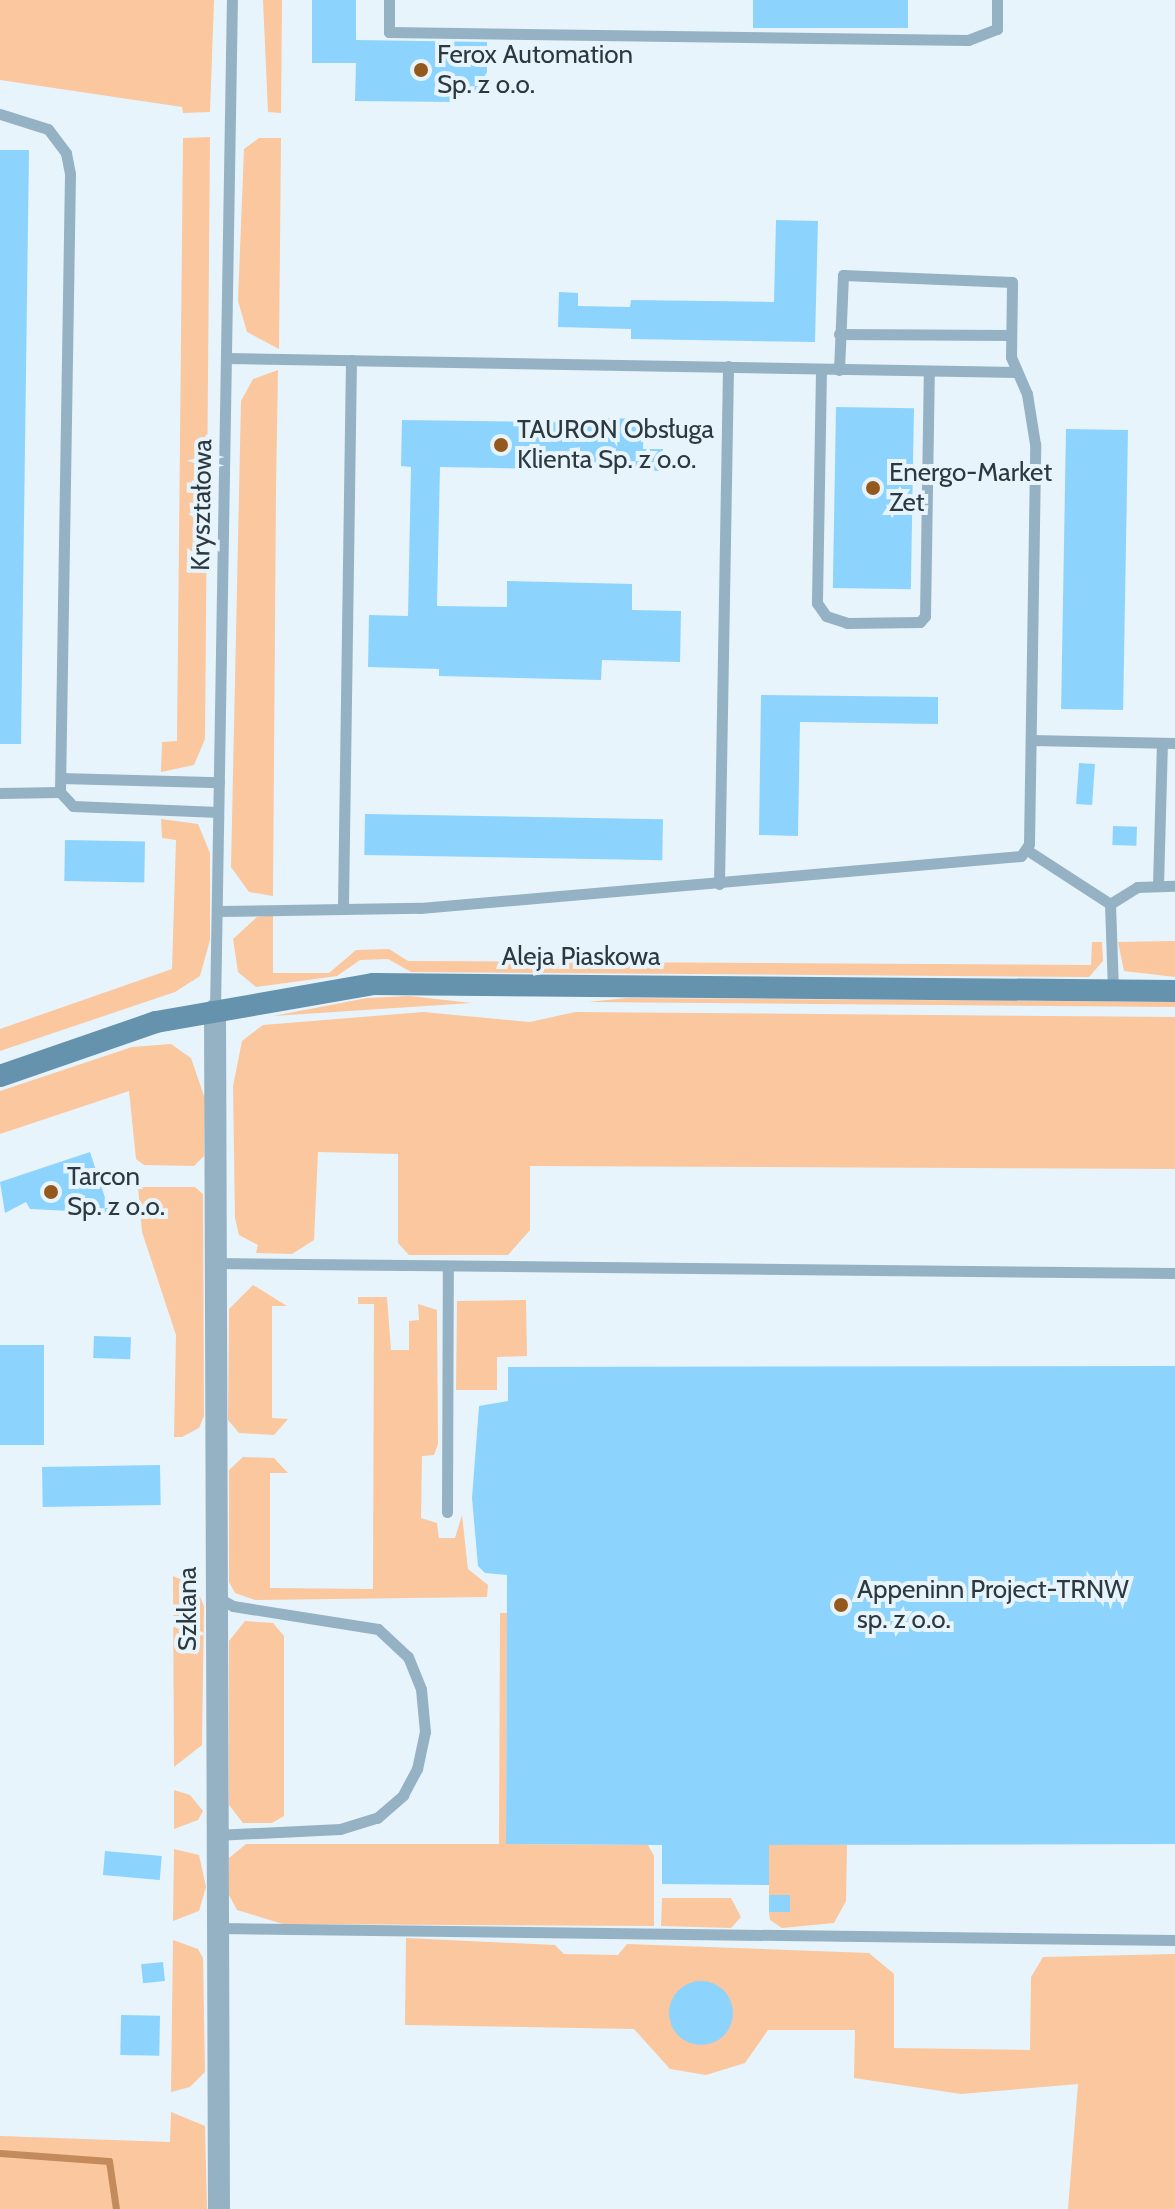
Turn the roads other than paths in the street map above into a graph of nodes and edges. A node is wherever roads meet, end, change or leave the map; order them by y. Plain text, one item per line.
1 (232, 0) edge
2 (389, 0) edge
3 (997, 0) edge
4 (0, 114) edge
5 (839, 334) junction
6 (1011, 335) junction
7 (226, 358) junction
8 (351, 360) junction
9 (728, 366) junction
10 (821, 370) junction
11 (839, 370) junction
12 (929, 372) junction
13 (1017, 372) junction
14 (1031, 740) junction
15 (1169, 743) edge
16 (61, 778) junction
17 (219, 782) junction
18 (60, 792) junction
19 (0, 793) edge
20 (218, 812) junction
21 (1027, 850) junction
22 (719, 884) junction
23 (1158, 885) junction
24 (1175, 886) edge
25 (1110, 904) junction
26 (343, 905) junction
27 (220, 911) junction
28 (1113, 990) junction
29 (1175, 991) edge
30 (215, 1010) junction
31 (0, 1076) edge
32 (214, 1263) junction
33 (448, 1268) junction
34 (1175, 1273) edge
35 (447, 1512) dead end
36 (217, 1597) junction
37 (215, 1835) junction
38 (215, 1928) junction
39 (1175, 1940) edge
40 (219, 2209) edge

1 - 7 lane, Kryształowa
2 - 3 lane
4 - 16 lane
5 - 6 lane
5 - 6 lane
5 - 11 lane
6 - 13 lane
7 - 8 lane
7 - 17 lane, Kryształowa
8 - 9 lane
8 - 26 lane
9 - 10 lane
9 - 22 lane
10 - 11 lane
10 - 12 lane
11 - 12 lane
12 - 13 lane
13 - 14 lane
14 - 15 lane
14 - 21 lane
15 - 23 lane
16 - 17 lane
16 - 18 lane
17 - 20 lane, Kryształowa
18 - 19 lane
18 - 20 lane
20 - 27 lane, Kryształowa
21 - 22 lane
21 - 25 lane
22 - 26 lane
23 - 24 lane
23 - 25 lane
25 - 28 lane
26 - 27 lane
27 - 30 lane, Kryształowa
28 - 29 main road, Aleja Piaskowa
28 - 30 main road, Aleja Piaskowa
30 - 31 main road, Aleja Piaskowa
30 - 32 street, Szklana
32 - 33 lane
32 - 36 street, Szklana
33 - 34 lane
33 - 35 lane
36 - 37 street, Szklana
36 - 37 lane
37 - 38 street, Szklana
38 - 39 lane
38 - 40 street, Szklana

